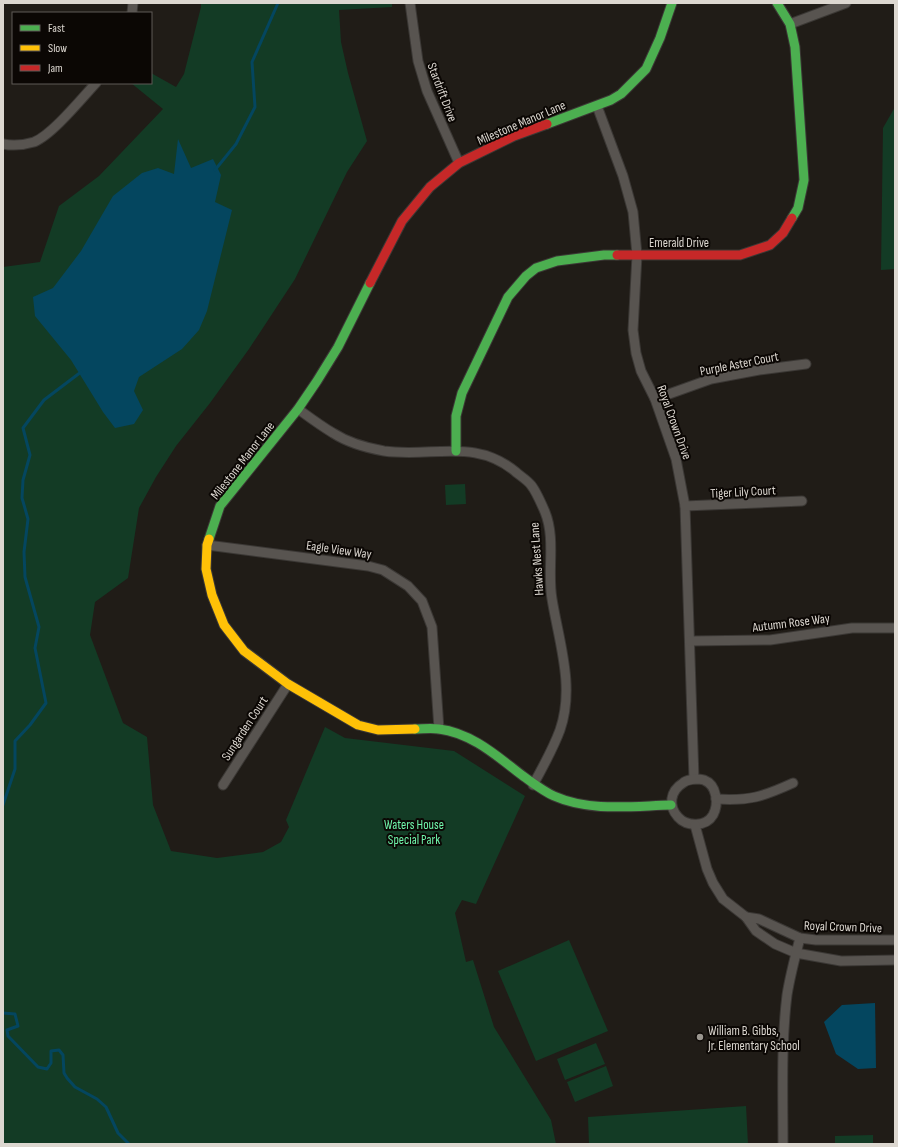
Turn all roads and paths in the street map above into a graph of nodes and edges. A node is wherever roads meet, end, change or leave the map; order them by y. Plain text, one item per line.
1 (410, 3) edge
2 (672, 3) edge
3 (777, 3) edge
4 (846, 3) edge
5 (790, 24) junction
6 (95, 84) edge
7 (597, 106) junction
8 (3, 144) edge
9 (459, 163) junction
10 (637, 255) junction
11 (806, 364) dead end
12 (654, 399) junction
13 (298, 409) junction
14 (456, 451) junction
15 (802, 501) dead end
16 (685, 506) junction
17 (207, 545) junction
18 (895, 628) edge
19 (690, 641) junction
20 (288, 684) junction
21 (438, 729) junction
22 (694, 779) junction
23 (793, 783) dead end
24 (533, 784) junction
25 (223, 785) dead end
26 (716, 799) junction
27 (671, 805) junction
28 (695, 825) junction
29 (746, 917) junction
30 (800, 938) junction
31 (895, 940) edge
32 (796, 953) junction
33 (895, 960) edge
34 (783, 1144) edge

1 - 9 street, Stardrift Drive
2 - 7 street, Milestone Manor Lane
3 - 5 street, Emerald Drive
4 - 5 street
5 - 10 street, Emerald Drive
6 - 8 street
7 - 9 street, Milestone Manor Lane
7 - 10 street, Royal Crown Drive
9 - 13 street, Milestone Manor Lane
10 - 12 street, Royal Crown Drive
10 - 14 street, Emerald Drive
11 - 12 street, Purple Aster Court
12 - 16 street, Royal Crown Drive
13 - 14 street, Hawks Nest Lane
13 - 17 street, Milestone Manor Lane
14 - 24 street, Hawks Nest Lane
15 - 16 street, Tiger Lily Court
16 - 19 street, Royal Crown Drive
17 - 20 street, Milestone Manor Lane
17 - 21 street, Eagle View Way
18 - 19 street, Autumn Rose Way
19 - 22 street, Royal Crown Drive
20 - 21 street, Milestone Manor Lane
20 - 25 street, Sungarden Court
21 - 24 street, Milestone Manor Lane
22 - 26 street
22 - 27 street
23 - 26 street
24 - 27 street, Milestone Manor Lane
26 - 28 street
27 - 28 street
28 - 29 street, Royal Crown Drive
29 - 30 street, Royal Crown Drive
29 - 32 street, Royal Crown Drive
30 - 31 street, Royal Crown Drive
30 - 32 street
32 - 33 street, Royal Crown Drive
32 - 34 street

